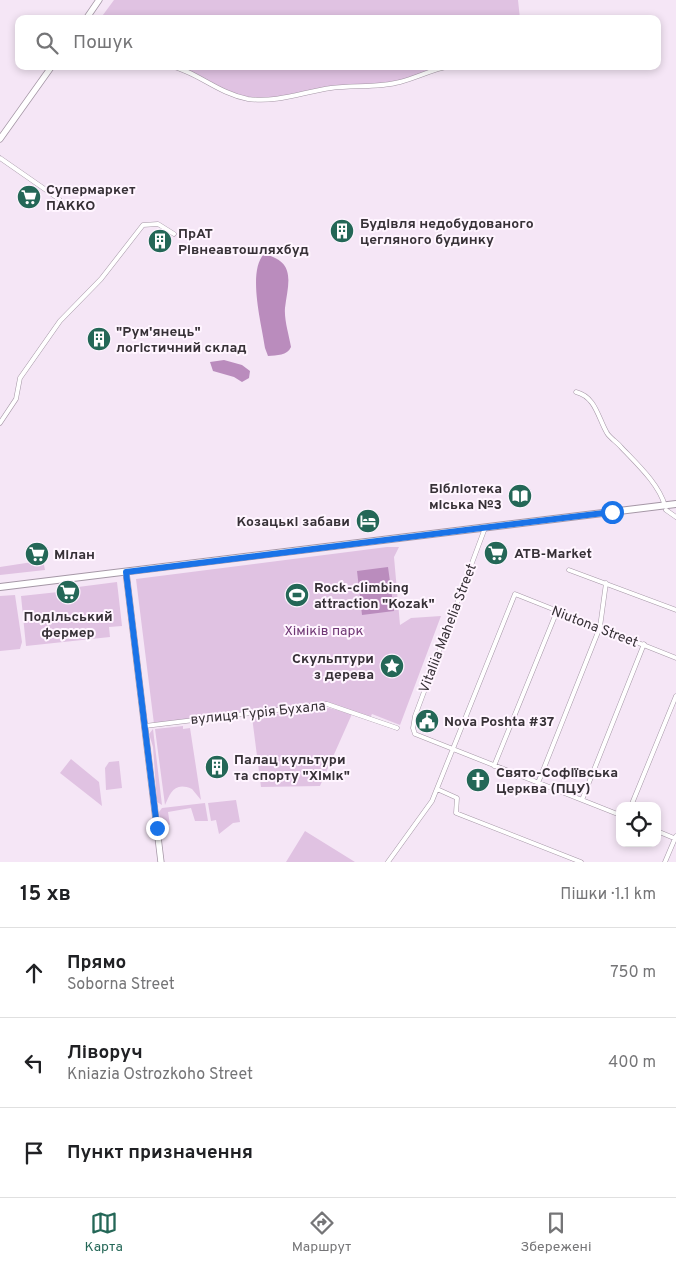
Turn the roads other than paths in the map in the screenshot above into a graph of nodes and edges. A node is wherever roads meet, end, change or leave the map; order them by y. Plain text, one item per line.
1 (99, 0) edge
2 (89, 15) edge
3 (49, 70) edge
4 (182, 70) edge
5 (431, 70) edge
6 (0, 139) edge
7 (0, 158) edge
8 (59, 199) dead end
9 (174, 234) dead end
10 (576, 392) dead end
11 (0, 423) edge
12 (676, 504) edge
13 (666, 508) junction
14 (676, 517) edge
15 (485, 528) junction
16 (568, 570) dead end
17 (126, 572) junction
18 (606, 583) junction
19 (0, 587) edge
20 (676, 610) edge
21 (557, 611) junction
22 (600, 627) junction
23 (644, 644) junction
24 (676, 658) edge
25 (676, 696) edge
26 (145, 726) junction
27 (397, 728) dead end
28 (452, 749) junction
29 (494, 766) junction
30 (538, 783) junction
31 (437, 789) junction
32 (582, 800) junction
33 (632, 802) edge
34 (616, 813) edge
35 (661, 832) edge
36 (676, 838) edge
37 (161, 862) edge
38 (388, 862) edge
39 (581, 862) edge
40 (665, 862) edge

1 - 2 street
3 - 6 street
4 - 5 street
7 - 8 street
9 - 11 street
10 - 13 street
12 - 13 main road
13 - 14 street
13 - 15 main road
15 - 17 main road
15 - 28 street, Vitaliia Mahelia Street
16 - 18 street
17 - 19 main road
17 - 26 street
18 - 20 street
18 - 22 street
21 - 22 street, Niutona Street
21 - 28 street, Niutona Street
21 - 29 street
22 - 23 street, Niutona Street
22 - 30 street
23 - 24 street, Niutona Street
23 - 32 street
25 - 33 street
26 - 27 street, вулиця Гурія Бухала
26 - 37 street
28 - 29 street
28 - 31 street
29 - 30 street
30 - 32 street
31 - 38 street
31 - 39 street
32 - 34 street
35 - 36 street
36 - 40 street

